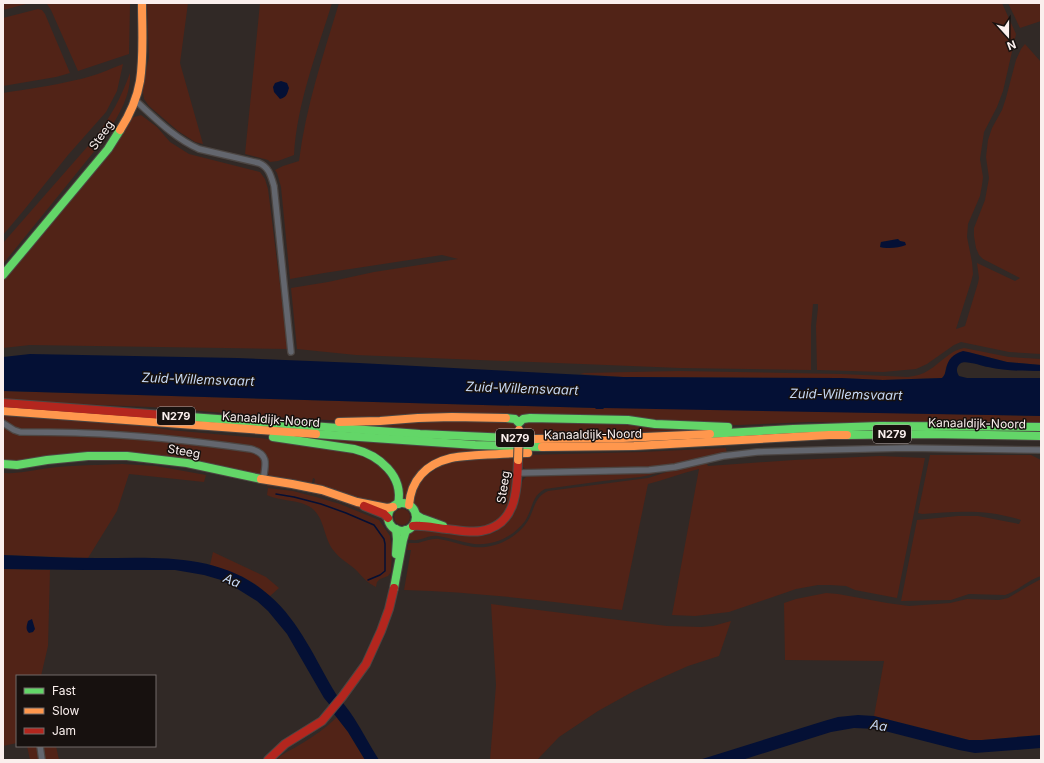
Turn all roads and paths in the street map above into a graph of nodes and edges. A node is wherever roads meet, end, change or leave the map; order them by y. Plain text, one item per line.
1 (142, 3) edge
2 (135, 100) junction
3 (3, 274) edge
4 (291, 352) dead end
5 (3, 402) edge
6 (3, 411) edge
7 (262, 422) junction
8 (3, 423) edge
9 (519, 427) junction
10 (1041, 427) edge
11 (238, 429) junction
12 (768, 431) junction
13 (1041, 436) edge
14 (589, 447) junction
15 (1041, 450) edge
16 (3, 464) edge
17 (518, 473) junction
18 (264, 480) junction
19 (357, 502) junction
20 (409, 505) junction
21 (396, 506) junction
22 (416, 515) junction
23 (388, 518) junction
24 (410, 528) junction
25 (396, 529) junction
26 (452, 529) junction
27 (398, 563) junction
28 (40, 747) edge
29 (42, 760) edge
30 (268, 760) edge

1 - 2 main road, Steeg
2 - 3 main road, Steeg
2 - 4 street
5 - 7 main road, Kanaaldijk-Noord / N279
6 - 11 main road, Kanaaldijk-Noord / N279
7 - 9 main road, N279
7 - 12 main road, Kanaaldijk-Noord / N279
8 - 18 street
9 - 12 main road, N279
9 - 17 main road, Steeg, bridge
10 - 12 main road, Kanaaldijk-Noord / N279
11 - 14 main road, Kanaaldijk-Noord / N279
11 - 21 main road, N279
13 - 14 main road, Kanaaldijk-Noord / N279
14 - 20 main road, N279
15 - 17 street
16 - 18 main road, Steeg
17 - 26 main road, Steeg
18 - 19 main road, Steeg
19 - 21 main road, Steeg
19 - 23 main road, Steeg
20 - 21 main road
20 - 22 main road
21 - 23 main road
22 - 24 main road
22 - 26 main road, Steeg
23 - 25 main road
24 - 25 main road
24 - 26 main road, Steeg
24 - 27 main road
25 - 27 main road
27 - 30 main road
28 - 29 street

